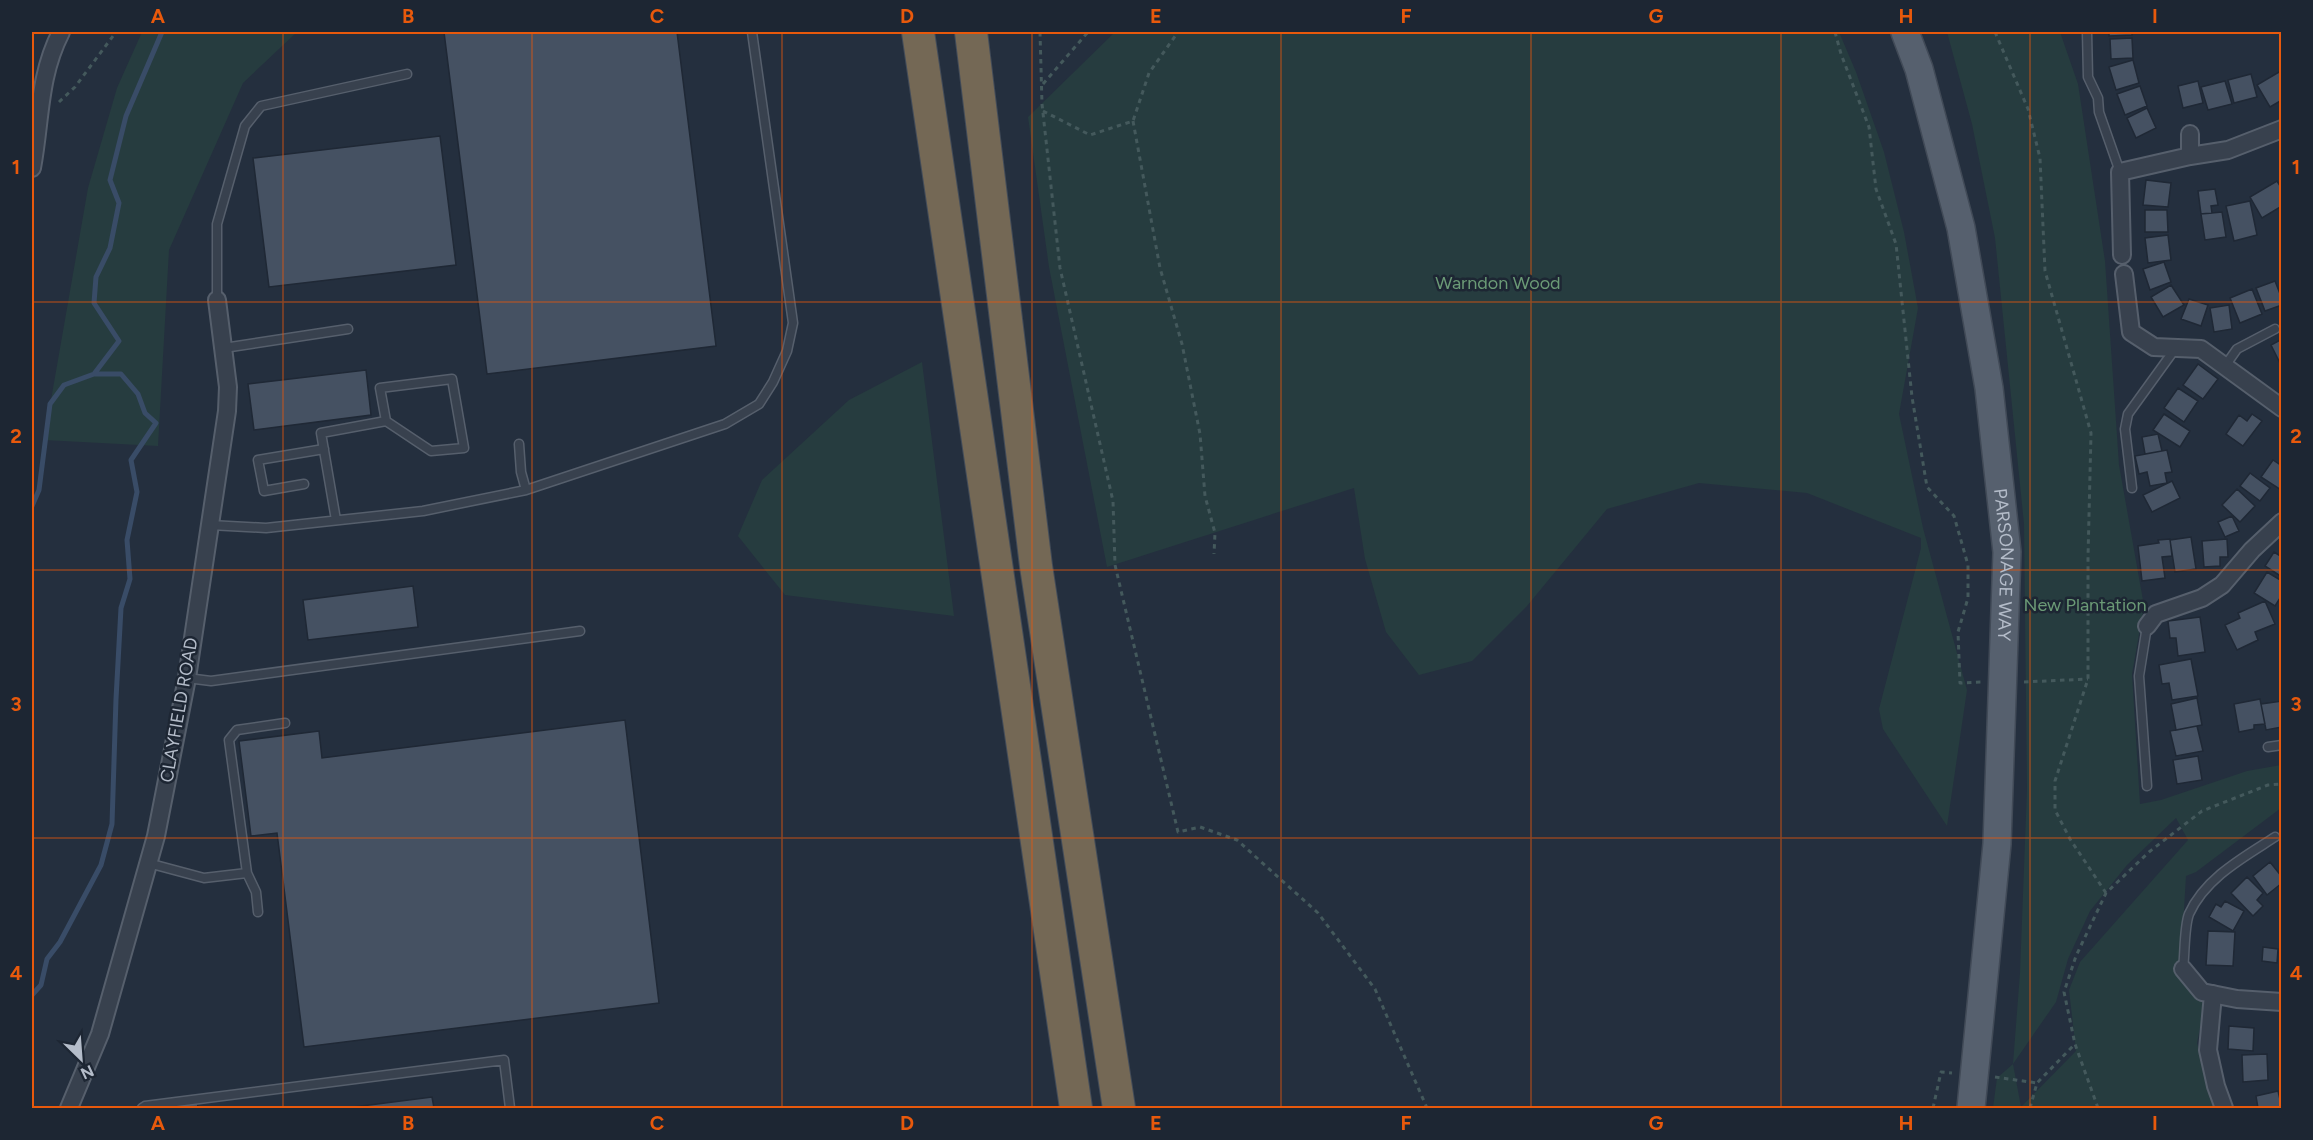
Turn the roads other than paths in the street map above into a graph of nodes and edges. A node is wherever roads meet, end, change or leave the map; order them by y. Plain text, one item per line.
1 (61, 32) edge
2 (753, 32) edge
3 (918, 32) edge
4 (971, 32) edge
5 (1905, 32) edge
6 (2087, 32) edge
7 (38, 73) edge
8 (407, 74) dead end
9 (2282, 129) edge
10 (2190, 134) dead end
11 (2190, 156) junction
12 (32, 168) edge
13 (2120, 172) junction
14 (2122, 255) dead end
15 (2124, 274) dead end
16 (217, 300) joint
17 (348, 329) dead end
18 (2275, 329) dead end
19 (224, 348) junction
20 (2175, 348) junction
21 (2224, 366) junction
22 (2282, 408) edge
23 (386, 421) junction
24 (519, 444) dead end
25 (324, 449) junction
26 (304, 484) dead end
27 (2132, 488) dead end
28 (526, 490) junction
29 (336, 520) junction
30 (2282, 522) edge
31 (210, 525) junction
32 (2147, 626) joint
33 (580, 631) dead end
34 (187, 678) junction
35 (285, 723) dead end
36 (2282, 746) edge
37 (2268, 747) dead end
38 (2147, 786) dead end
39 (2275, 837) dead end
40 (148, 863) junction
41 (247, 873) junction
42 (258, 912) dead end
43 (2183, 969) joint
44 (2213, 994) junction
45 (2282, 1002) edge
46 (69, 1108) edge
47 (142, 1108) edge
48 (510, 1108) edge
49 (1076, 1108) edge
50 (1119, 1108) edge
51 (1971, 1108) edge
52 (2224, 1108) edge

1 - 7 street
2 - 28 lane
3 - 49 highway
4 - 50 highway
5 - 51 main road, PARSONAGE WAY
6 - 13 lane
7 - 12 street
8 - 16 lane
9 - 11 street
10 - 11 street
11 - 13 street
13 - 14 street
15 - 20 street
16 - 19 street, CLAYFIELD ROAD
17 - 19 lane
18 - 21 lane
19 - 31 street, CLAYFIELD ROAD
20 - 21 street
20 - 27 lane
21 - 22 street
23 - 23 lane
23 - 25 lane
24 - 28 lane
25 - 26 lane
25 - 29 lane
28 - 29 lane
29 - 31 lane
30 - 32 street
31 - 34 street, CLAYFIELD ROAD
32 - 38 lane
33 - 34 lane
34 - 40 street, CLAYFIELD ROAD
35 - 41 lane
36 - 37 lane
39 - 43 lane
40 - 41 lane
40 - 46 street, CLAYFIELD ROAD
41 - 42 lane
43 - 44 street
44 - 45 street
44 - 52 street
47 - 48 lane

